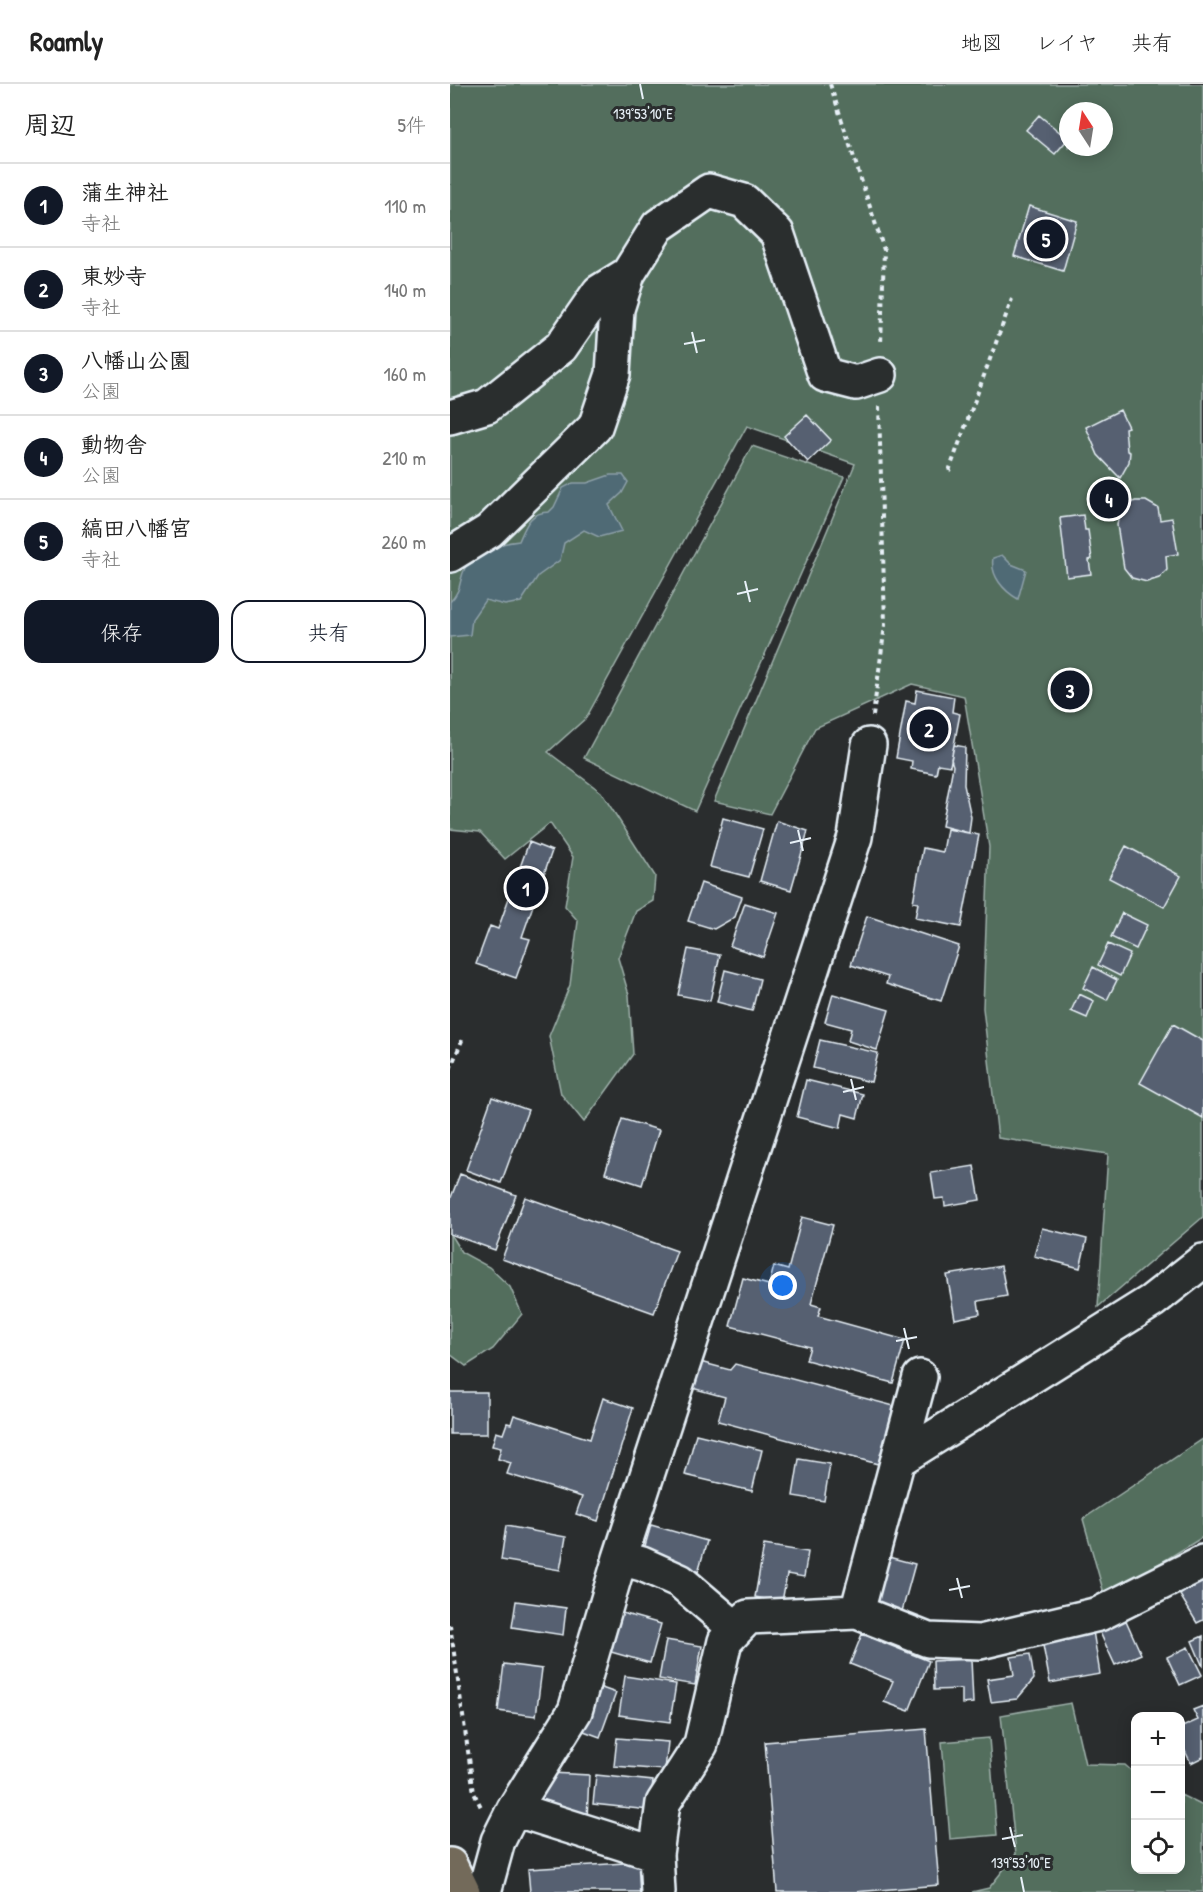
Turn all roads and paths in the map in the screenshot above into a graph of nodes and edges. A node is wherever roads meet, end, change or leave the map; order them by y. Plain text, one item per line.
1 (830, 84) edge
2 (628, 274) junction
3 (1012, 299) dead end
4 (880, 375) junction
5 (450, 417) edge
6 (949, 471) dead end
7 (450, 555) edge
8 (869, 745) joint
9 (463, 1038) dead end
10 (450, 1069) edge
11 (1203, 1261) edge
12 (920, 1377) dead end
13 (898, 1460) junction
14 (620, 1558) junction
15 (1203, 1563) edge
16 (857, 1612) junction
17 (450, 1625) edge
18 (736, 1629) junction
19 (474, 1793) dead end
20 (514, 1809) junction
21 (656, 1854) junction
22 (450, 1865) edge
23 (463, 1892) edge
24 (484, 1892) edge
25 (658, 1892) edge

1 - 4 path
2 - 4 street
2 - 5 street
2 - 7 street
3 - 6 path
4 - 8 path
8 - 14 street
9 - 10 path
11 - 13 street
12 - 13 street
13 - 16 street
14 - 18 street
14 - 20 street
15 - 16 street
16 - 18 street
17 - 19 path
18 - 21 street
20 - 21 street
20 - 24 street
21 - 25 street
22 - 23 main road

